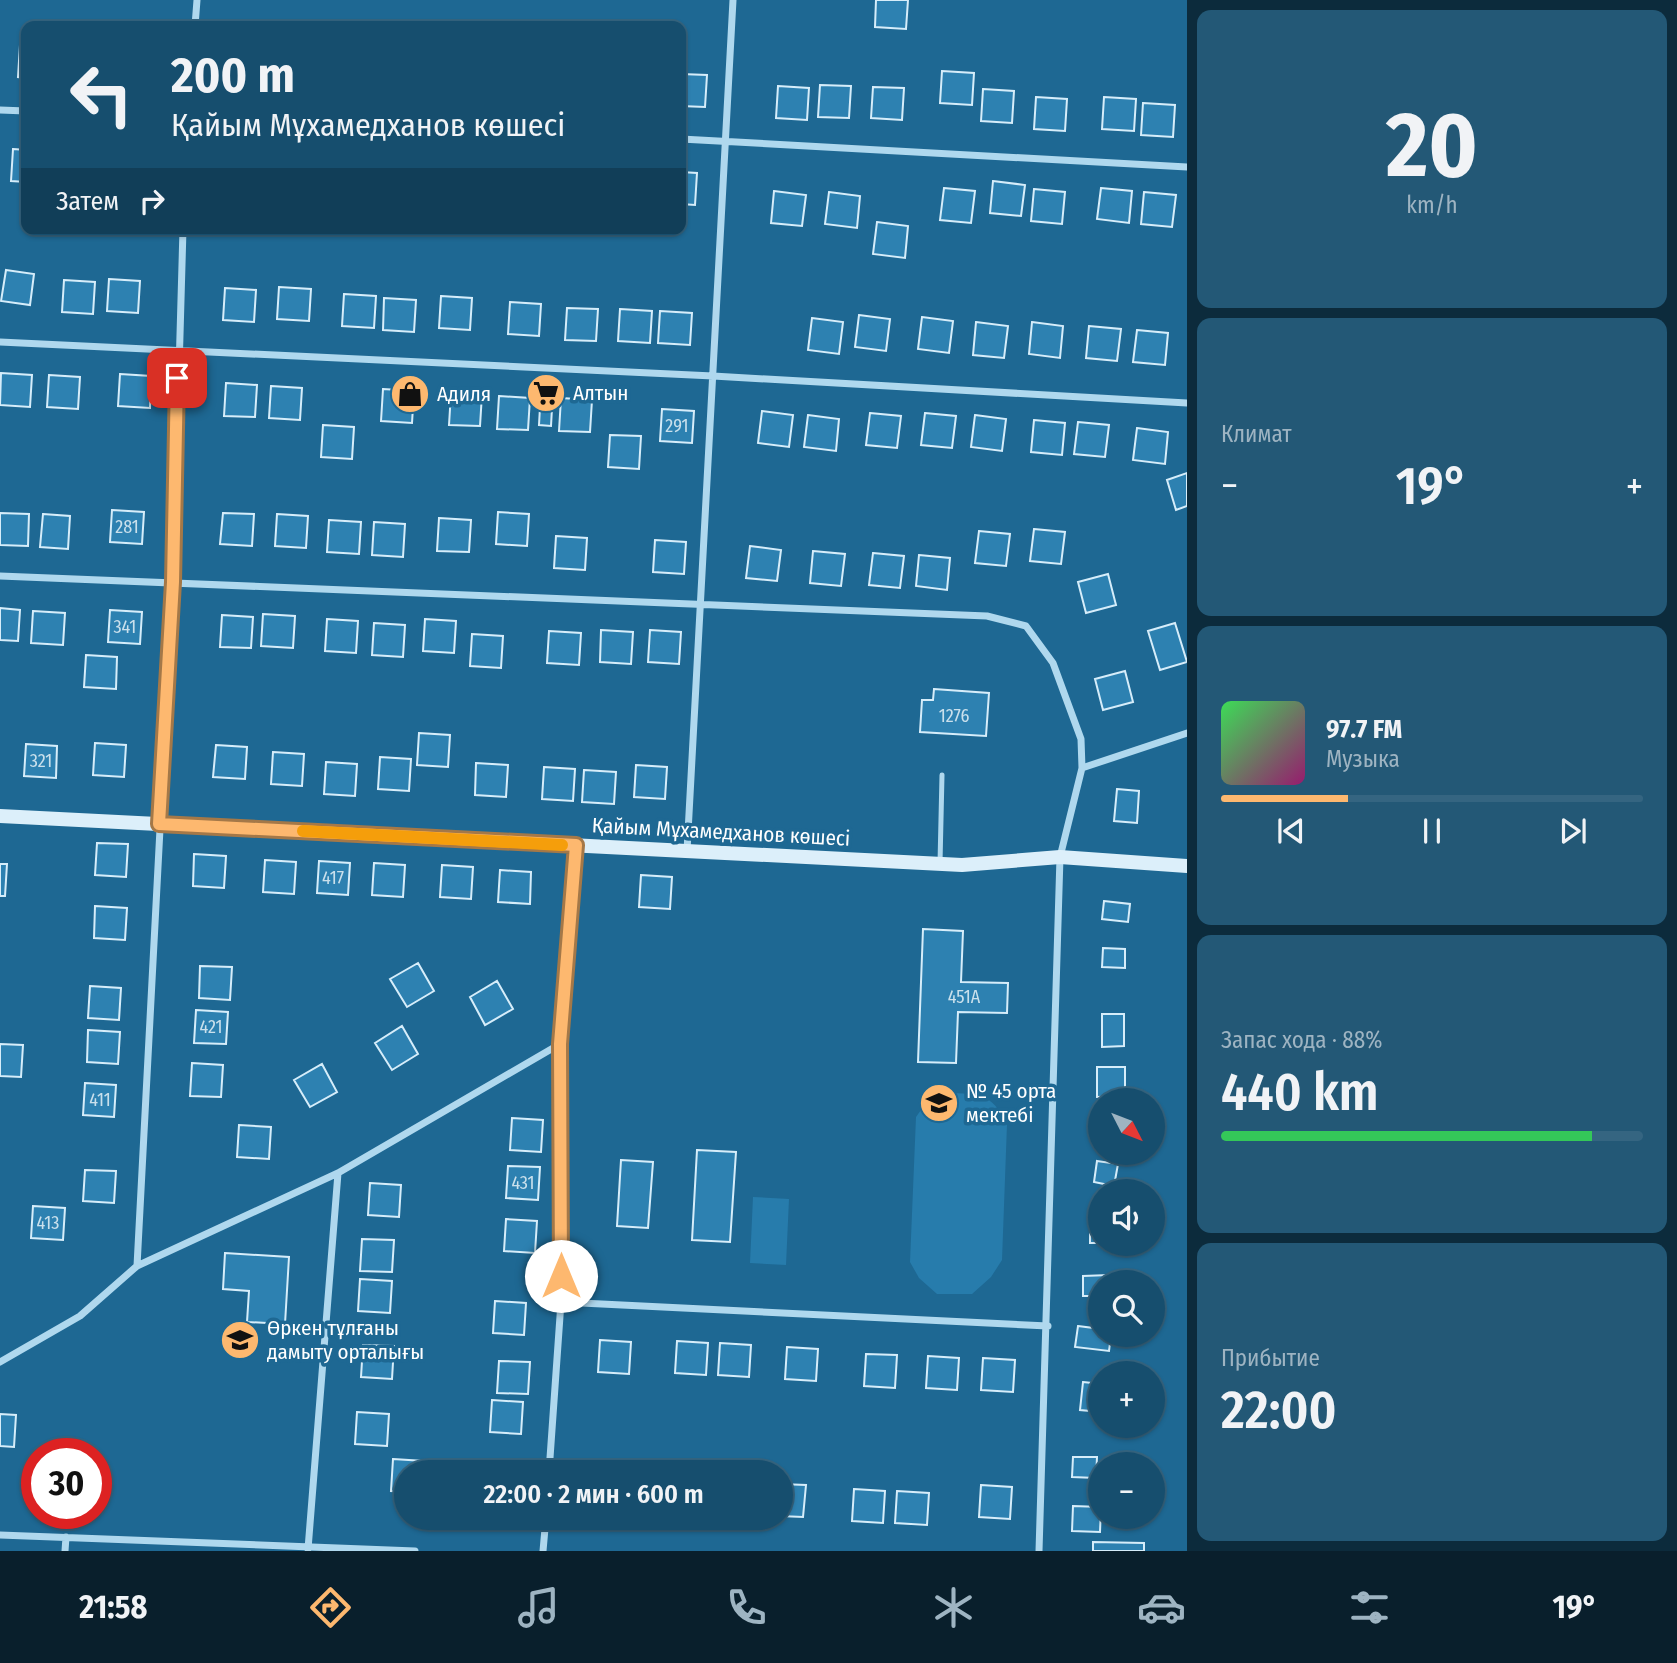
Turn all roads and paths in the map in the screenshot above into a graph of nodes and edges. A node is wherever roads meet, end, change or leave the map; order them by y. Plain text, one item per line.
1 (197, 0) edge
2 (733, 0) edge
3 (195, 21) edge
4 (0, 110) edge
5 (21, 111) edge
6 (686, 139) edge
7 (726, 141) junction
8 (1187, 167) edge
9 (183, 235) edge
10 (0, 342) edge
11 (178, 352) junction
12 (713, 376) junction
13 (1187, 403) edge
14 (0, 576) edge
15 (173, 582) junction
16 (700, 603) junction
17 (1187, 733) edge
18 (1082, 768) junction
19 (942, 775) dead end
20 (0, 816) edge
21 (159, 824) junction
22 (576, 845) junction
23 (687, 851) junction
24 (1060, 857) junction
25 (940, 864) junction
26 (1187, 866) edge
27 (560, 1044) junction
28 (338, 1173) junction
29 (137, 1266) junction
30 (561, 1302) junction
31 (1048, 1326) junction
32 (0, 1362) edge
33 (550, 1460) edge
34 (545, 1530) edge
35 (0, 1535) edge
36 (66, 1537) junction
37 (308, 1549) edge
38 (65, 1551) edge
39 (415, 1551) edge
40 (543, 1551) edge
41 (1039, 1551) edge

1 - 3 street
2 - 7 street
4 - 5 street
6 - 7 street
7 - 8 street
7 - 12 street
9 - 11 street
10 - 11 street
11 - 12 street
11 - 15 street
12 - 13 street
12 - 16 street
14 - 15 street
15 - 16 street
15 - 21 street
16 - 18 street
16 - 23 street
17 - 18 street
18 - 24 street
19 - 25 lane
20 - 21 street, Қайым Мұхамедханов көшесі
21 - 22 street, Қайым Мұхамедханов көшесі
21 - 29 street
22 - 23 street, Қайым Мұхамедханов көшесі
22 - 27 street
23 - 25 street, Қайым Мұхамедханов көшесі
24 - 25 street, Қайым Мұхамедханов көшесі
24 - 26 street, Қайым Мұхамедханов көшесі
24 - 31 street
27 - 28 street
27 - 30 street
28 - 29 street
28 - 37 street
29 - 32 street
30 - 31 street
30 - 33 street
31 - 41 street
34 - 40 street
35 - 36 street
36 - 37 street
36 - 38 street
37 - 39 street

